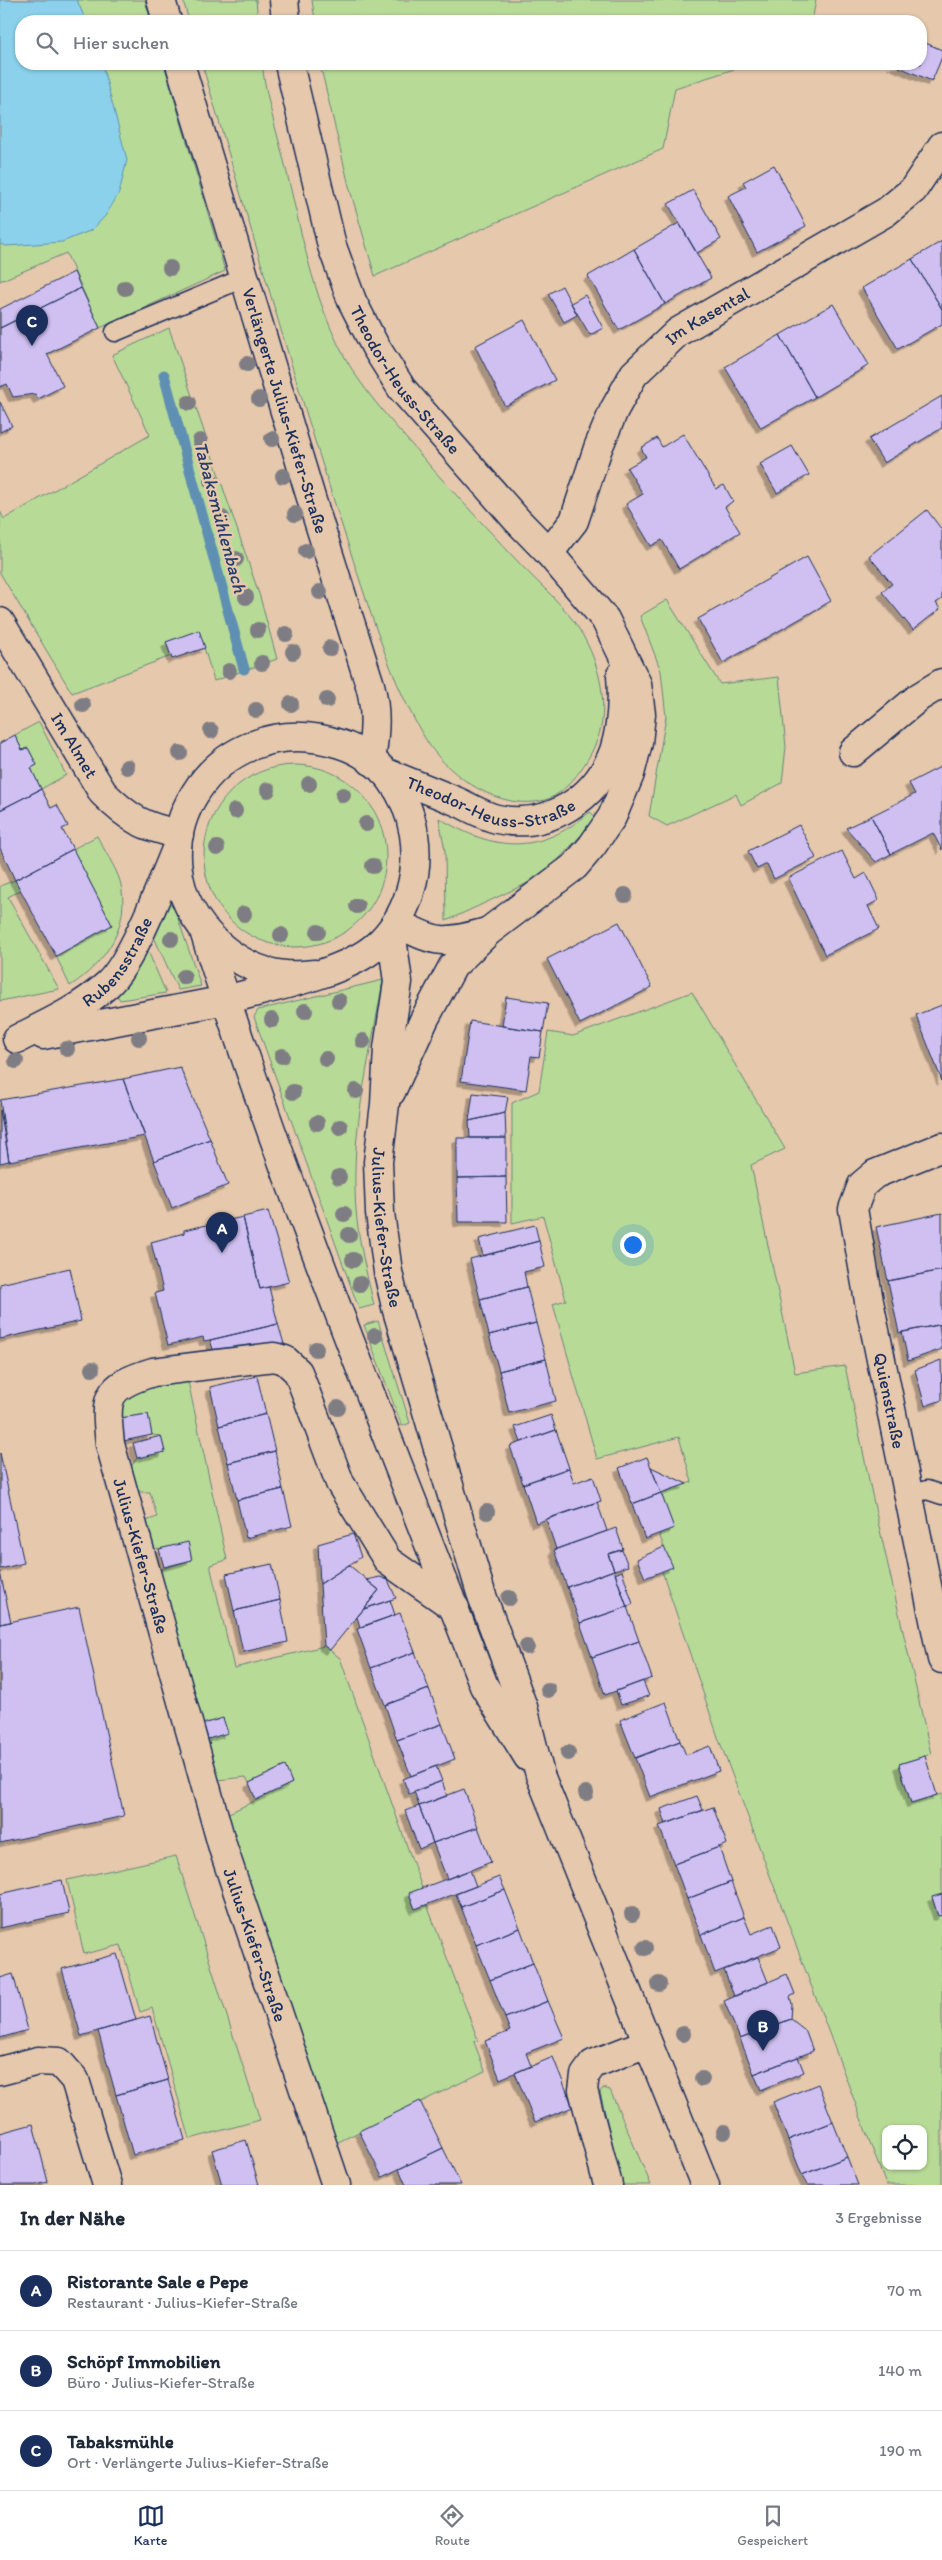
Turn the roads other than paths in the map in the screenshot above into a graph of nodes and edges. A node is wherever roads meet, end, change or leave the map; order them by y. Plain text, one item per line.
1 (161, 0) edge
2 (284, 0) edge
3 (165, 15) edge
4 (285, 15) edge
5 (182, 70) edge
6 (291, 70) edge
7 (942, 146) edge
8 (246, 277) junction
9 (115, 332) dead end
10 (549, 553) junction
11 (0, 622) edge
12 (618, 644) junction
13 (942, 683) edge
14 (853, 752) dead end
15 (377, 766) junction
16 (178, 840) junction
17 (394, 926) junction
18 (204, 931) junction
19 (489, 931) junction
20 (315, 974) junction
21 (226, 1000) junction
22 (8, 1041) edge
23 (385, 1104) junction
24 (942, 1147) edge
25 (909, 1494) junction
26 (942, 1495) edge
27 (455, 1608) junction
28 (942, 1659) edge
29 (540, 1775) junction
30 (647, 2044) junction
31 (0, 2070) edge
32 (107, 2185) edge
33 (336, 2185) edge
34 (608, 2185) edge
35 (705, 2185) edge

1 - 3 street
2 - 4 street
5 - 8 street, Verlängerte Julius-Kiefer-Straße
6 - 10 street, Theodor-Heuss-Straße
7 - 10 street, Im Kasental
8 - 9 lane
8 - 15 street, Verlängerte Julius-Kiefer-Straße
10 - 12 street, Theodor-Heuss-Straße
11 - 16 street, Im Almet
12 - 15 street, Theodor-Heuss-Straße
12 - 19 street, Theodor-Heuss-Straße
13 - 14 street
15 - 16 street, Julius-Kiefer-Straße
15 - 17 street, Julius-Kiefer-Straße
16 - 18 street, Julius-Kiefer-Straße
16 - 22 street, Rubensstraße
17 - 19 street
17 - 20 street, Julius-Kiefer-Straße
17 - 23 street, Julius-Kiefer-Straße
18 - 20 street, Julius-Kiefer-Straße
18 - 21 street, Julius-Kiefer-Straße
19 - 23 street, Theodor-Heuss-Straße
20 - 21 street, Julius-Kiefer-Straße
21 - 22 street, Rubensstraße
21 - 27 street, Julius-Kiefer-Straße
23 - 29 street, Julius-Kiefer-Straße
24 - 25 street, Quienstraße
25 - 26 lane
25 - 28 street, Quienstraße
27 - 29 street, Julius-Kiefer-Straße
27 - 33 street, Julius-Kiefer-Straße
29 - 30 street, Julius-Kiefer-Straße
30 - 34 street
30 - 35 street, Julius-Kiefer-Straße
31 - 32 street

